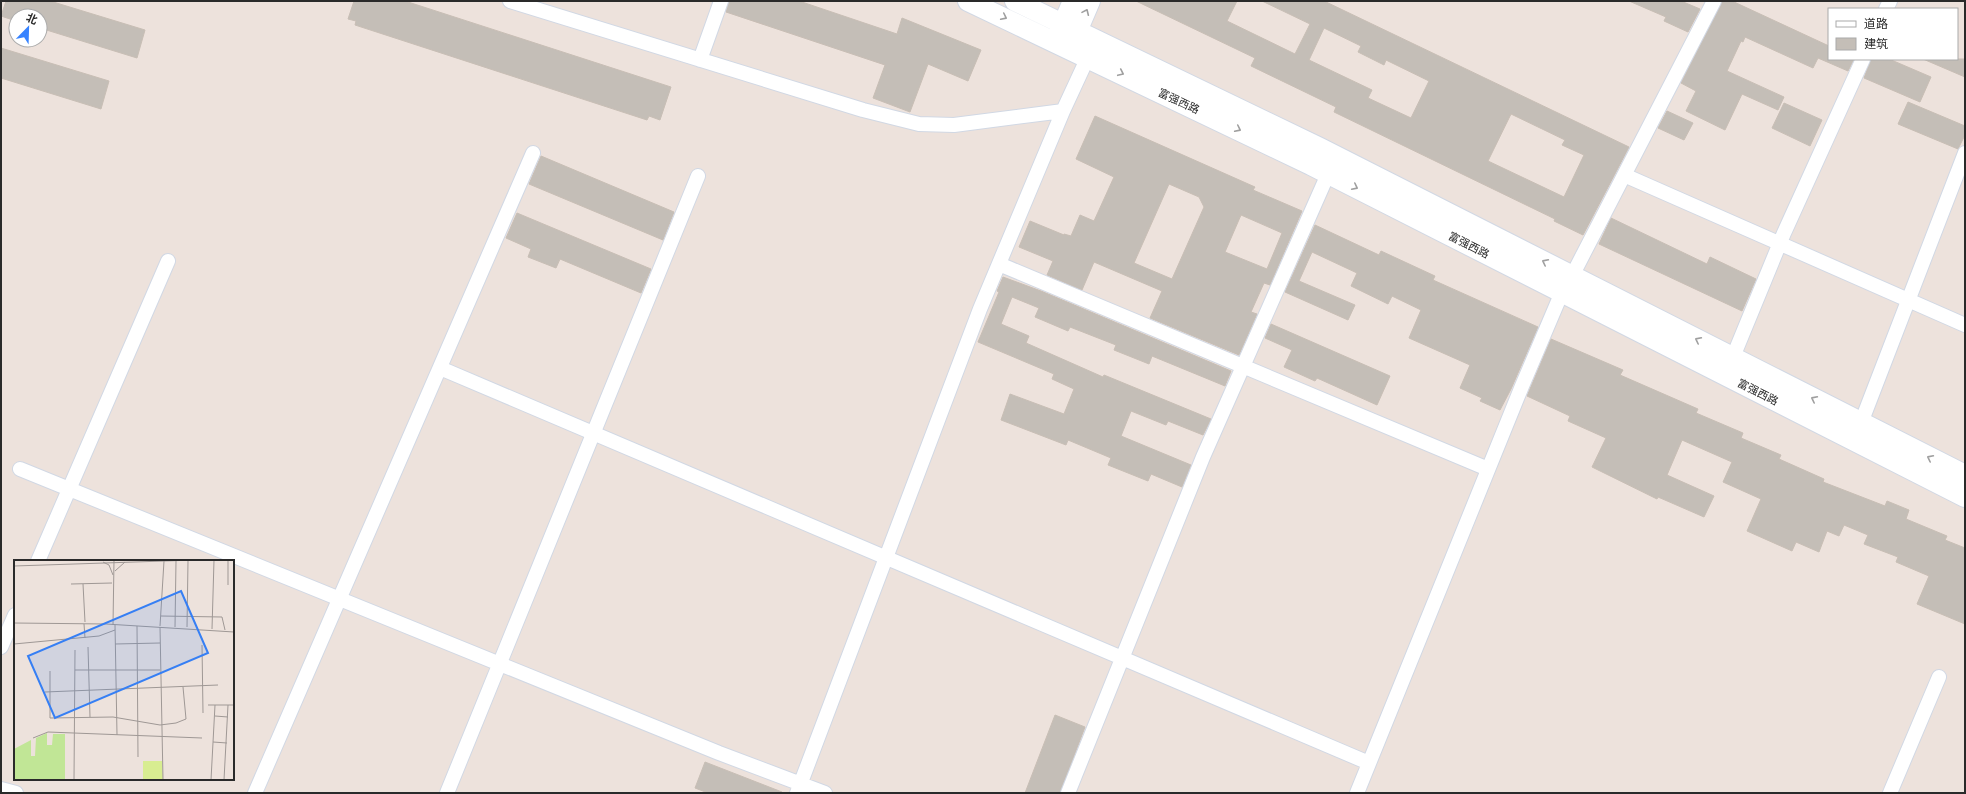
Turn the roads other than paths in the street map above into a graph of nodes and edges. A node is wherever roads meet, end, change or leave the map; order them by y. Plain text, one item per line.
1 (510, 1) edge
2 (721, 1) edge
3 (968, 1) edge
4 (1014, 1) edge
5 (1073, 1) edge
6 (1090, 1) edge
7 (1714, 1) edge
8 (1066, 36) junction
9 (1088, 57) junction
10 (700, 60) junction
11 (1863, 60) edge
12 (1063, 111) junction
13 (533, 153) dead end
14 (1965, 153) edge
15 (1328, 174) junction
16 (1624, 175) junction
17 (698, 176) dead end
18 (1779, 243) junction
19 (168, 261) dead end
20 (999, 264) junction
21 (1572, 276) junction
22 (1562, 292) junction
23 (1908, 300) junction
24 (1965, 325) edge
25 (1733, 357) junction
26 (1243, 366) junction
27 (440, 368) junction
28 (1861, 422) junction
29 (593, 433) junction
30 (20, 469) dead end
31 (1488, 469) junction
32 (1965, 475) edge
33 (70, 489) junction
34 (1965, 497) edge
35 (886, 558) junction
36 (38, 560) edge
37 (340, 598) junction
38 (14, 617) edge
39 (1, 647) edge
40 (1122, 658) junction
41 (498, 663) junction
42 (1939, 677) dead end
43 (1368, 763) junction
44 (799, 788) edge
45 (1, 789) edge
46 (16, 793) edge
47 (255, 793) edge
48 (447, 793) edge
49 (826, 793) edge
50 (1068, 793) edge
51 (1357, 793) edge
52 (1890, 793) edge

1 - 10 street
2 - 10 street
3 -> 8 main road, 富强西路
4 - 8 main road, 富强西路
5 - 8 main road
8 -> 6 main road
7 - 16 street
8 - 9 main road, 富强西路
21 -> 8 main road, 富强西路
9 - 12 street
9 -> 15 main road, 富强西路
10 - 12 street
11 - 18 street
12 - 20 street
13 - 27 street
14 - 23 street
15 -> 22 main road, 富强西路
15 - 26 street
16 - 18 street
16 - 21 street
17 - 29 street
18 - 23 street
18 - 25 street
19 - 33 street
20 - 26 street
20 - 35 street
25 -> 21 main road, 富强西路
22 - 31 street
22 - 34 main road, 富强西路
23 - 24 street
23 - 28 street
28 -> 25 main road, 富强西路
26 - 31 street
26 - 40 street
27 - 29 street
27 - 37 street
32 -> 28 main road, 富强西路
29 - 35 street
29 - 41 street
30 - 33 street
31 - 43 street
33 - 36 street
33 - 37 street
35 - 40 street
35 - 44 street
37 - 41 street
37 - 47 street
38 - 39 street
40 - 43 street
40 - 50 street
41 - 44 street
41 - 48 street
42 - 52 street
43 - 51 street
44 - 49 street
45 - 46 street

